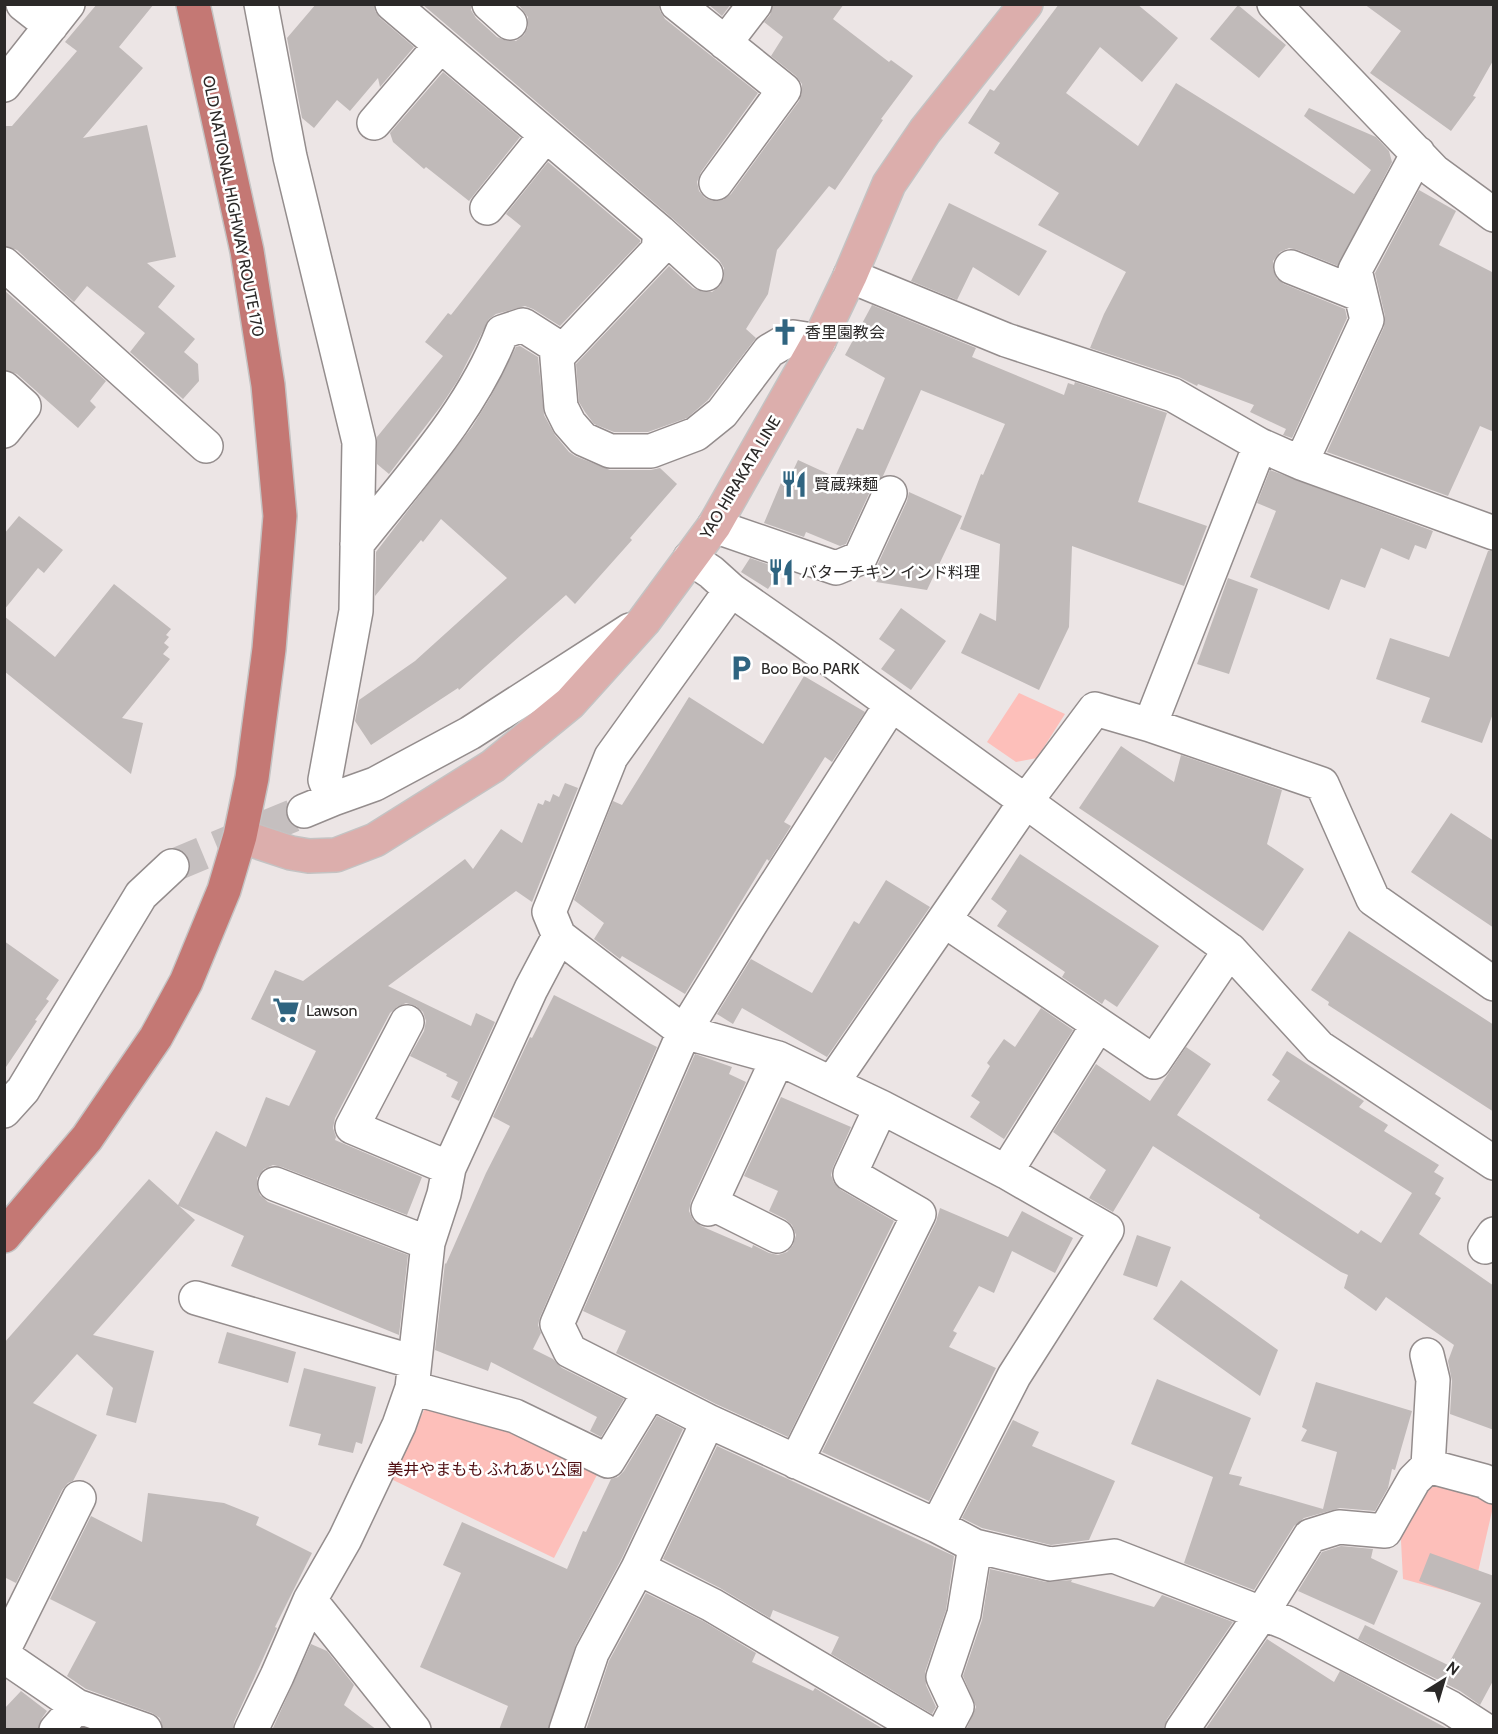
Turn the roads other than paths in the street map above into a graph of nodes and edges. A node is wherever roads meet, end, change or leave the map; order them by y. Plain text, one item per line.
1 (23, 4) edge
2 (193, 4) edge
3 (261, 4) edge
4 (392, 4) edge
5 (677, 4) edge
6 (755, 4) edge
7 (1026, 4) edge
8 (1274, 4) edge
9 (59, 15) edge
10 (725, 43) junction
11 (440, 45) junction
12 (4, 85) edge
13 (374, 123) dead end
14 (546, 135) junction
15 (1418, 153) junction
16 (716, 183) dead end
17 (487, 208) dead end
18 (1494, 216) edge
19 (660, 232) junction
20 (4, 264) edge
21 (1290, 267) dead end
22 (706, 274) dead end
23 (850, 276) junction
24 (1361, 295) junction
25 (819, 341) junction
26 (557, 357) junction
27 (4, 388) edge
28 (4, 431) edge
29 (1260, 445) junction
30 (206, 446) dead end
31 (1301, 463) junction
32 (890, 493) dead end
33 (714, 526) junction
34 (1494, 533) edge
35 (357, 544) junction
36 (690, 558) junction
37 (731, 590) junction
38 (644, 621) junction
39 (891, 705) junction
40 (1150, 725) junction
41 (1026, 801) junction
42 (240, 836) junction
43 (172, 866) tunnel mouth
44 (944, 920) junction
45 (559, 936) junction
46 (1230, 950) junction
47 (1494, 984) edge
48 (64, 987) dead end
49 (406, 1022) dead end
50 (1098, 1025) junction
51 (684, 1032) junction
52 (778, 1058) junction
53 (831, 1083) junction
54 (4, 1088) edge
55 (881, 1107) junction
56 (4, 1111) edge
57 (1494, 1162) edge
58 (449, 1168) junction
59 (1006, 1172) junction
60 (275, 1184) dead end
61 (4, 1236) edge
62 (777, 1236) dead end
63 (428, 1243) junction
64 (196, 1298) dead end
65 (1427, 1355) dead end
66 (413, 1375) junction
67 (650, 1392) junction
68 (708, 1421) junction
69 (796, 1462) junction
70 (1428, 1466) junction
71 (1494, 1487) edge
72 (79, 1498) dead end
73 (937, 1526) junction
74 (975, 1546) junction
75 (638, 1568) junction
76 (310, 1600) junction
77 (1262, 1613) junction
78 (4, 1649) edge
79 (4, 1656) edge
80 (66, 1718) edge
81 (145, 1730) edge
82 (251, 1730) edge
83 (414, 1730) edge
84 (566, 1730) edge
85 (923, 1730) edge
86 (945, 1730) edge
87 (1182, 1730) edge
88 (1485, 1730) edge

1 - 9 street
2 - 42 highway, OLD NATIONAL HIGHWAY ROUTE 170
3 - 35 street
4 - 11 street
5 - 10 street
6 - 10 street
7 - 23 main road, YAO HIRAKATA LINE
8 - 15 street
9 - 12 street
10 - 16 street
11 - 13 street
11 - 14 street
14 - 17 street
14 - 19 street
15 - 18 street
15 - 24 street
19 - 22 street
19 - 26 street
20 - 30 street
21 - 24 street
23 - 25 main road, YAO HIRAKATA LINE
23 - 29 street
24 - 31 street
25 - 26 street
25 - 33 main road, YAO HIRAKATA LINE
26 - 35 street
27 - 28 street
29 - 31 street
29 - 40 street
31 - 34 street
32 - 33 street
33 - 36 main road, YAO HIRAKATA LINE
35 - 38 street
36 - 37 street
36 - 38 main road, YAO HIRAKATA LINE
37 - 39 street
37 - 45 street
38 - 42 main road, YAO HIRAKATA LINE
39 - 41 street
39 - 51 street
40 - 41 street
40 - 47 street
41 - 44 street
41 - 46 street
42 - 61 highway, OLD NATIONAL HIGHWAY ROUTE 170
43 - 56 street
44 - 50 street
44 - 53 street
45 - 51 street
45 - 58 street
46 - 50 street
46 - 57 street
48 - 54 street
49 - 58 street
50 - 59 street
51 - 52 street
51 - 67 street
52 - 53 street
52 - 62 street
53 - 55 street
55 - 59 street
55 - 69 street
58 - 63 street
59 - 73 street
60 - 63 street
63 - 66 street
64 - 66 street
65 - 70 street
66 - 67 street
66 - 76 street
67 - 68 street
68 - 69 street
68 - 75 street
69 - 73 street
70 - 71 street
70 - 77 street
72 - 78 street
73 - 74 street
74 - 77 street
74 - 86 street
75 - 84 street
75 - 85 street
76 - 82 street
76 - 83 street
77 - 87 street
77 - 88 street
79 - 80 street
80 - 81 street

